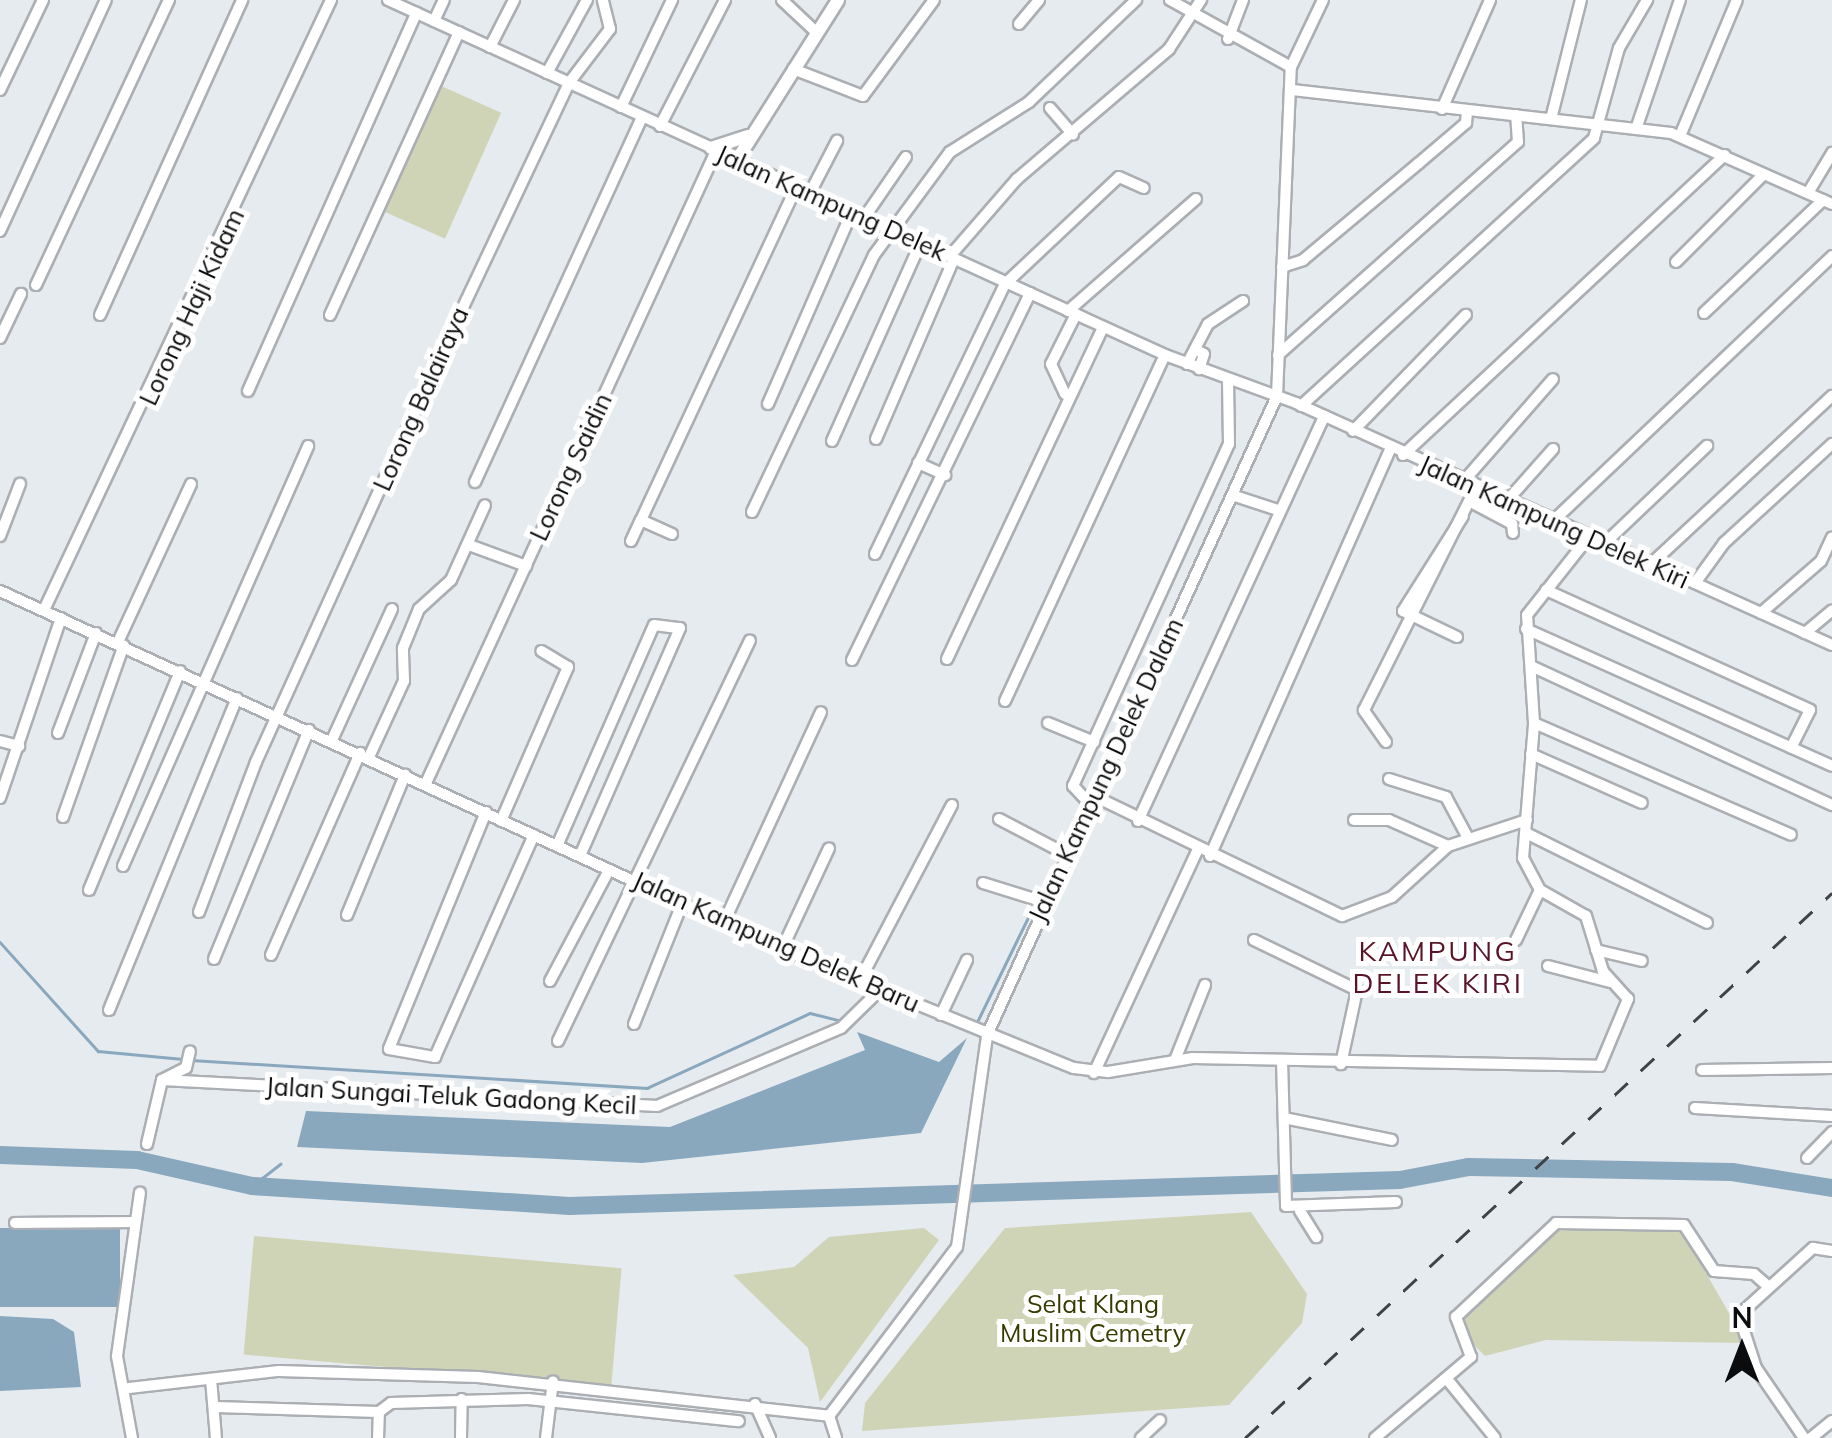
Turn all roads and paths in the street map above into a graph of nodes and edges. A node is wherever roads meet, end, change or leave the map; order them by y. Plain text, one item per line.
1 (43, 0) edge
2 (106, 0) edge
3 (169, 0) edge
4 (242, 0) edge
5 (331, 0) edge
6 (444, 0) edge
7 (514, 0) edge
8 (587, 0) edge
9 (603, 0) edge
10 (672, 0) edge
11 (725, 0) edge
12 (782, 0) edge
13 (838, 0) edge
14 (934, 0) edge
15 (1040, 0) edge
16 (1136, 0) edge
17 (1170, 0) edge
18 (1201, 0) edge
19 (1242, 0) edge
20 (1323, 0) edge
21 (1490, 0) edge
22 (1582, 0) edge
23 (1647, 0) edge
24 (1680, 0) edge
25 (1737, 0) edge
26 (396, 2) edge
27 (416, 13) junction
28 (1192, 18) junction
29 (434, 21) junction
30 (1018, 24) dead end
31 (459, 32) junction
32 (817, 33) junction
33 (1228, 39) junction
34 (490, 47) junction
35 (794, 68) junction
36 (1291, 68) junction
37 (547, 73) junction
38 (569, 83) junction
39 (0, 90) edge
40 (1293, 90) junction
41 (621, 107) junction
42 (1050, 108) dead end
43 (1442, 109) junction
44 (1467, 110) junction
45 (1516, 115) junction
46 (642, 117) junction
47 (1551, 119) junction
48 (660, 126) junction
49 (1597, 126) junction
50 (1636, 129) junction
51 (750, 134) junction
52 (1073, 134) junction
53 (1680, 136) junction
54 (838, 141) dead end
55 (714, 149) junction
56 (1832, 153) edge
57 (1725, 155) junction
58 (906, 157) dead end
59 (737, 160) junction
60 (1763, 175) junction
61 (796, 186) junction
62 (1144, 188) dead end
63 (810, 193) junction
64 (1808, 193) junction
65 (1196, 199) dead end
66 (1828, 202) edge
67 (852, 212) junction
68 (864, 218) junction
69 (0, 231) edge
70 (896, 232) junction
71 (920, 244) junction
72 (1832, 256) edge
73 (952, 258) junction
74 (1676, 262) dead end
75 (1282, 266) junction
76 (1005, 284) junction
77 (36, 286) dead end
78 (1030, 293) junction
79 (21, 294) dead end
80 (1243, 301) dead end
81 (1072, 312) junction
82 (1704, 313) dead end
83 (100, 315) dead end
84 (330, 315) dead end
85 (1466, 315) dead end
86 (1103, 326) junction
87 (0, 338) edge
88 (1195, 349) junction
89 (1164, 355) junction
90 (1278, 355) junction
91 (1187, 364) junction
92 (1199, 369) junction
93 (1553, 379) dead end
94 (1228, 380) junction
95 (248, 390) dead end
96 (1065, 394) junction
97 (1277, 396) junction
98 (1832, 396) edge
99 (768, 404) dead end
100 (1301, 406) junction
101 (1324, 416) junction
102 (1353, 430) junction
103 (876, 439) dead end
104 (832, 441) dead end
105 (1832, 444) edge
106 (308, 446) dead end
107 (1707, 446) dead end
108 (1554, 449) dead end
109 (1390, 450) junction
110 (1403, 456) junction
111 (918, 462) junction
112 (945, 475) junction
113 (475, 482) dead end
114 (1462, 483) junction
115 (20, 484) dead end
116 (192, 484) dead end
117 (1476, 489) junction
118 (1235, 496) junction
119 (1471, 502) junction
120 (1506, 502) junction
121 (486, 505) dead end
122 (1278, 510) junction
123 (752, 512) dead end
124 (641, 520) junction
125 (1551, 523) junction
126 (672, 534) dead end
127 (1512, 534) dead end
128 (0, 536) edge
129 (1832, 537) edge
130 (1588, 538) junction
131 (631, 541) dead end
132 (469, 544) junction
133 (1603, 546) junction
134 (875, 554) dead end
135 (1651, 564) junction
136 (526, 566) junction
137 (1699, 574) junction
138 (0, 590) edge
139 (1546, 590) junction
140 (392, 609) dead end
141 (44, 610) junction
142 (1832, 610) edge
143 (1761, 613) junction
144 (1409, 614) junction
145 (62, 618) junction
146 (1526, 629) junction
147 (96, 633) junction
148 (1805, 633) junction
149 (1457, 637) dead end
150 (750, 641) dead end
151 (121, 644) junction
152 (1832, 645) edge
153 (542, 650) dead end
154 (947, 659) dead end
155 (852, 660) dead end
156 (1530, 666) junction
157 (180, 671) junction
158 (200, 680) junction
159 (238, 698) junction
160 (1005, 701) dead end
161 (822, 712) dead end
162 (277, 716) junction
163 (1048, 723) dead end
164 (1534, 724) junction
165 (308, 730) junction
166 (58, 733) dead end
167 (332, 740) junction
168 (0, 741) edge
169 (1094, 742) junction
170 (1386, 742) dead end
171 (19, 746) junction
172 (1790, 748) junction
173 (1531, 754) junction
174 (364, 756) junction
175 (1832, 766) edge
176 (405, 775) junction
177 (1389, 779) dead end
178 (426, 784) junction
179 (0, 798) edge
180 (1088, 800) junction
181 (1642, 803) dead end
182 (952, 804) dead end
183 (1832, 805) edge
184 (486, 812) junction
185 (63, 817) dead end
186 (999, 819) dead end
187 (501, 820) junction
188 (1354, 820) dead end
189 (1528, 820) junction
190 (1138, 822) junction
191 (1526, 832) junction
192 (534, 835) junction
193 (1791, 835) dead end
194 (1468, 838) junction
195 (557, 846) junction
196 (1448, 846) junction
197 (829, 848) dead end
198 (1197, 851) junction
199 (1066, 854) junction
200 (580, 856) junction
201 (1210, 856) junction
202 (123, 866) dead end
203 (610, 870) junction
204 (638, 882) junction
205 (983, 883) dead end
206 (89, 890) dead end
207 (1540, 890) junction
208 (1034, 898) junction
209 (682, 904) junction
210 (198, 912) dead end
211 (347, 916) dead end
212 (724, 922) junction
213 (1707, 924) dead end
214 (1254, 940) dead end
215 (1516, 940) dead end
216 (782, 948) junction
217 (1596, 950) junction
218 (271, 955) dead end
219 (214, 959) dead end
220 (966, 960) dead end
221 (1642, 961) dead end
222 (1548, 966) dead end
223 (550, 981) dead end
224 (860, 982) junction
225 (1611, 982) junction
226 (1205, 986) dead end
227 (880, 990) junction
228 (109, 1010) dead end
229 (942, 1015) junction
230 (634, 1024) dead end
231 (987, 1035) junction
232 (558, 1040) dead end
233 (190, 1056) dead end
234 (1175, 1060) junction
235 (1282, 1060) junction
236 (1341, 1064) junction
237 (1832, 1068) edge
238 (1702, 1070) dead end
239 (1094, 1073) junction
240 (166, 1080) junction
241 (1695, 1108) dead end
242 (1832, 1116) edge
243 (1284, 1118) junction
244 (1832, 1132) edge
245 (1392, 1140) dead end
246 (147, 1144) dead end
247 (1808, 1158) dead end
248 (140, 1193) dead end
249 (1396, 1202) dead end
250 (1300, 1211) junction
251 (134, 1222) junction
252 (15, 1223) dead end
253 (1316, 1238) dead end
254 (1832, 1252) edge
255 (1769, 1288) junction
256 (1446, 1378) junction
257 (211, 1379) junction
258 (553, 1382) junction
259 (129, 1388) junction
260 (462, 1399) junction
261 (548, 1400) junction
262 (755, 1404) junction
263 (216, 1407) junction
264 (379, 1412) junction
265 (829, 1416) junction
266 (1160, 1420) dead end
267 (739, 1421) dead end
268 (1832, 1421) edge
269 (1490, 1436) edge
270 (132, 1438) edge
271 (216, 1438) edge
272 (378, 1438) edge
273 (460, 1438) edge
274 (546, 1438) edge
275 (770, 1438) edge
276 (836, 1438) edge
277 (1141, 1438) edge
278 (1374, 1438) edge
279 (1807, 1438) edge

1 - 39 street
2 - 69 street
3 - 77 street
4 - 83 street
5 - 141 street, Lorong Haji Kidam
6 - 29 street
7 - 34 street
8 - 37 street
9 - 38 street, Lorong Balairaya
10 - 41 street
11 - 48 street
12 - 32 street
13 - 32 street
14 - 35 street
15 - 30 street
16 - 70 street
17 - 28 street
18 - 28 street
19 - 33 street
20 - 36 street
21 - 43 street
22 - 47 street
23 - 49 street
24 - 50 street
25 - 53 street
26 - 27 street, Jalan Kampung Delek
27 - 29 street, Jalan Kampung Delek
27 - 95 street
28 - 33 street
28 - 52 street
29 - 31 street, Jalan Kampung Delek
31 - 34 street, Jalan Kampung Delek
31 - 84 street
32 - 35 street
33 - 36 street
34 - 37 street, Jalan Kampung Delek
35 - 51 street
36 - 40 street, Jalan Kampung Delek Dalam
37 - 38 street, Jalan Kampung Delek
38 - 41 street, Jalan Kampung Delek
38 - 162 street, Lorong Balairaya
40 - 43 street
40 - 75 street, Jalan Kampung Delek Dalam
41 - 46 street, Jalan Kampung Delek
42 - 52 street
43 - 44 street
44 - 45 street
44 - 75 street
45 - 47 street
45 - 90 street
46 - 48 street, Jalan Kampung Delek
46 - 113 street
47 - 49 street
48 - 55 street, Jalan Kampung Delek
49 - 50 street
49 - 100 street
50 - 53 street
51 - 55 street
51 - 59 street
52 - 73 street
53 - 57 street
54 - 63 street
55 - 59 street, Jalan Kampung Delek
55 - 136 street, Lorong Saidin
56 - 64 street
57 - 60 street
57 - 110 street
58 - 68 street
59 - 61 street, Jalan Kampung Delek
60 - 64 street
60 - 74 street
61 - 63 street, Jalan Kampung Delek
61 - 124 street
62 - 76 street
63 - 67 street, Jalan Kampung Delek
64 - 66 street
65 - 81 street
66 - 82 street
67 - 68 street, Jalan Kampung Delek
67 - 99 street
68 - 70 street, Jalan Kampung Delek
70 - 71 street, Jalan Kampung Delek
70 - 123 street
71 - 73 street, Jalan Kampung Delek
71 - 104 street
72 - 125 street
73 - 76 street, Jalan Kampung Delek
73 - 103 street
75 - 90 street, Jalan Kampung Delek Dalam
76 - 78 street, Jalan Kampung Delek
76 - 111 street
78 - 81 street, Jalan Kampung Delek
78 - 112 street
79 - 87 street
80 - 88 street
81 - 86 street, Jalan Kampung Delek
81 - 96 street
85 - 102 street
86 - 89 street, Jalan Kampung Delek
86 - 96 street
88 - 91 street
88 - 92 street
89 - 91 street, Jalan Kampung Delek
89 - 160 street
90 - 97 street, Jalan Kampung Delek Dalam
91 - 92 street, Jalan Kampung Delek
92 - 94 street, Jalan Kampung Delek
93 - 114 street
94 - 97 street, Jalan Kampung Delek
94 - 169 street
96 - 154 street
97 - 100 street, Jalan Kampung Delek Kiri
97 - 118 street, Jalan Kampung Delek Dalam
98 - 135 street
100 - 101 street, Jalan Kampung Delek Kiri
101 - 102 street, Jalan Kampung Delek Kiri
101 - 122 street
102 - 109 street, Jalan Kampung Delek Kiri
105 - 137 street
106 - 158 street
107 - 133 street
108 - 120 street
109 - 110 street, Jalan Kampung Delek Kiri
109 - 201 street
110 - 114 street, Jalan Kampung Delek Kiri
111 - 112 street
111 - 134 street
112 - 155 street
114 - 117 street, Jalan Kampung Delek Kiri
115 - 128 street
116 - 151 street
117 - 119 street
117 - 120 street, Jalan Kampung Delek Kiri
118 - 122 street
118 - 180 street, Jalan Kampung Delek Dalam
119 - 127 street
119 - 144 street
120 - 125 street, Jalan Kampung Delek Kiri
121 - 132 street
122 - 190 street
124 - 126 street
124 - 131 street
125 - 130 street, Jalan Kampung Delek Kiri
129 - 143 street
130 - 133 street, Jalan Kampung Delek Kiri
130 - 139 street
132 - 136 street
132 - 174 street
133 - 135 street, Jalan Kampung Delek Kiri
135 - 137 street, Jalan Kampung Delek Kiri
136 - 178 street, Lorong Saidin
137 - 143 street, Jalan Kampung Delek Kiri
138 - 141 street, Jalan Kampung Delek Baru
139 - 146 street
139 - 172 street
140 - 167 street
141 - 145 street, Jalan Kampung Delek Baru
142 - 148 street
143 - 148 street, Jalan Kampung Delek Kiri
144 - 149 street
144 - 170 street
145 - 147 street, Jalan Kampung Delek Baru
145 - 171 street
146 - 156 street
146 - 172 street
147 - 151 street, Jalan Kampung Delek Baru
147 - 166 street
148 - 152 street, Jalan Kampung Delek Kiri
150 - 204 street
151 - 157 street, Jalan Kampung Delek Baru
151 - 185 street
153 - 187 street
156 - 164 street
156 - 183 street
157 - 158 street, Jalan Kampung Delek Baru
157 - 206 street
158 - 159 street, Jalan Kampung Delek Baru
158 - 202 street
159 - 162 street, Jalan Kampung Delek Baru
159 - 228 street
161 - 212 street
162 - 165 street, Jalan Kampung Delek Baru
162 - 210 street, Lorong Balairaya
163 - 169 street
164 - 173 street
164 - 193 street
165 - 167 street, Jalan Kampung Delek Baru
165 - 219 street
167 - 174 street, Jalan Kampung Delek Baru
168 - 171 street
169 - 180 street
171 - 179 street
172 - 175 street
173 - 181 street
173 - 189 street
174 - 176 street, Jalan Kampung Delek Baru
174 - 218 street
176 - 178 street, Jalan Kampung Delek Baru
176 - 211 street
177 - 194 street
178 - 184 street, Jalan Kampung Delek Baru
180 - 190 street
180 - 199 street, Jalan Kampung Delek Dalam
182 - 224 street
184 - 187 street, Jalan Kampung Delek Baru
184 - 192 street
186 - 199 street
187 - 192 street, Jalan Kampung Delek Baru
188 - 196 street
189 - 191 street
189 - 194 street
190 - 198 street
191 - 207 street
191 - 213 street
192 - 195 street, Jalan Kampung Delek Baru
194 - 196 street
195 - 200 street, Jalan Kampung Delek Baru
195 - 200 street
196 - 201 street
197 - 216 street
198 - 201 street
198 - 239 street
199 - 208 street, Jalan Kampung Delek Dalam
200 - 203 street, Jalan Kampung Delek Baru
203 - 204 street, Jalan Kampung Delek Baru
203 - 223 street
204 - 209 street, Jalan Kampung Delek Baru
204 - 232 street
205 - 208 street
207 - 215 street
207 - 217 street
208 - 231 street, Jalan Kampung Delek Dalam
209 - 212 street, Jalan Kampung Delek Baru
209 - 230 street
212 - 216 street, Jalan Kampung Delek Baru
214 - 236 street
216 - 224 street, Jalan Kampung Delek Baru
217 - 221 street
217 - 225 street
220 - 229 street
222 - 225 street
224 - 227 street, Jalan Kampung Delek Baru
225 - 236 street, Jalan Kampung Delek Baru
226 - 234 street
227 - 229 street, Jalan Kampung Delek Baru
227 - 240 street, Jalan Sungai Teluk Gadong Kecil
229 - 231 street, Jalan Kampung Delek Baru
231 - 239 street, Jalan Kampung Delek Baru
231 - 265 street, Jalan Kampung Delek Dalam
233 - 240 street
234 - 235 street, Jalan Kampung Delek Baru
234 - 239 street, Jalan Kampung Delek Baru
235 - 236 street, Jalan Kampung Delek Baru
235 - 243 street
237 - 238 street
240 - 246 street
241 - 242 street
243 - 245 street
243 - 250 street
244 - 247 street
248 - 251 street
249 - 250 street
250 - 253 street
251 - 252 street
251 - 259 street
254 - 255 street
255 - 256 street
255 - 279 street
256 - 269 street
256 - 278 street
257 - 258 street
257 - 259 street
257 - 263 street
258 - 261 street
258 - 262 street
259 - 270 street
260 - 261 street
260 - 264 street
260 - 273 street
261 - 267 street
261 - 274 street
262 - 265 street
262 - 275 street
263 - 264 street
263 - 271 street
264 - 272 street
265 - 276 street
266 - 277 street
268 - 279 street

